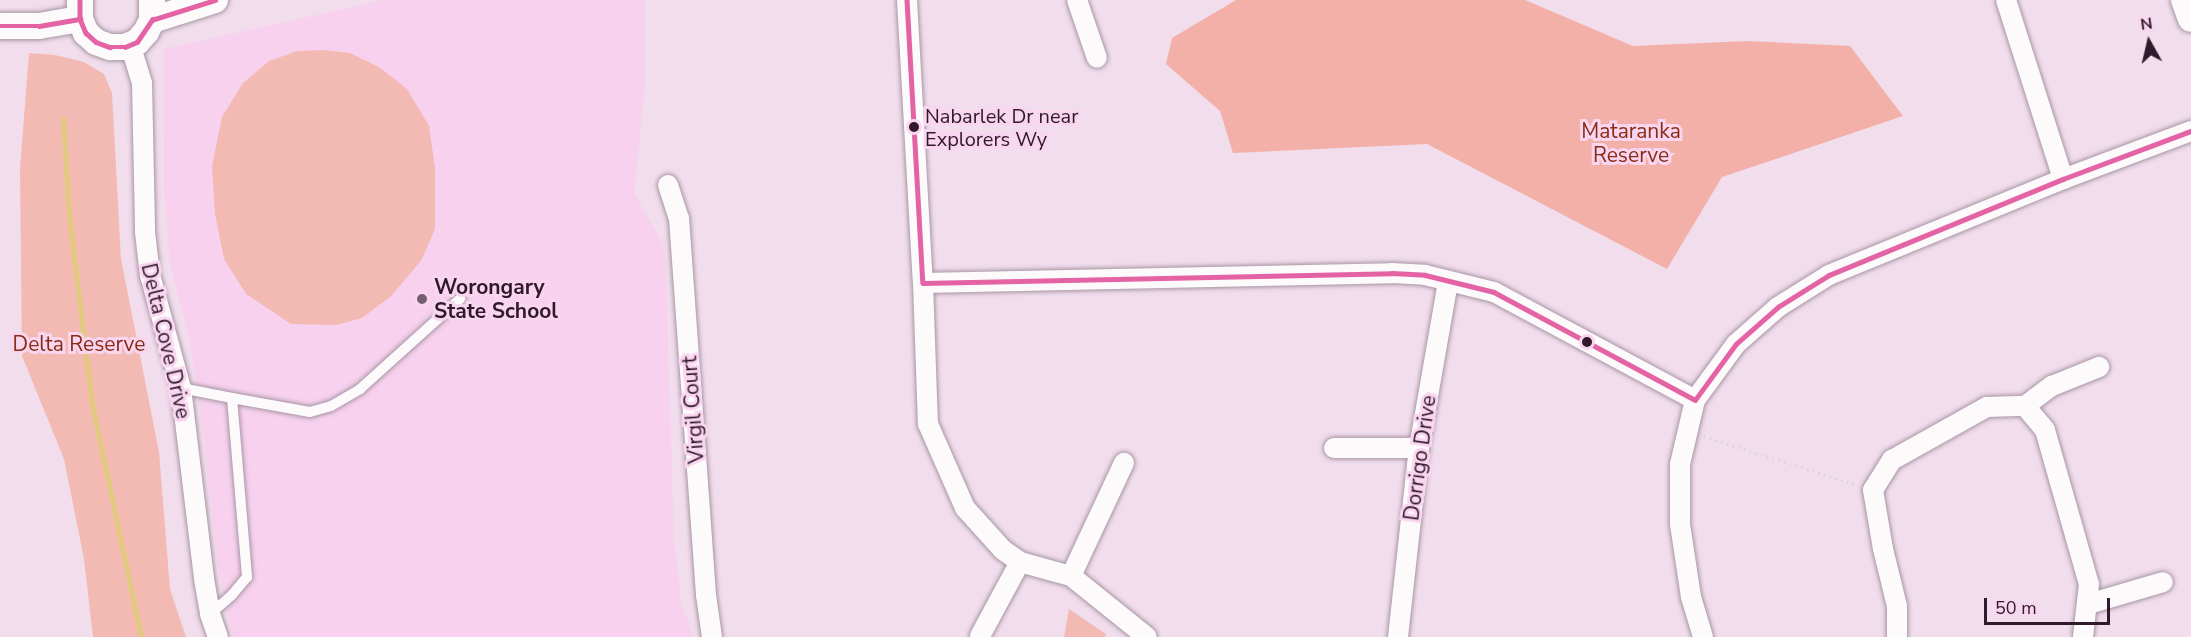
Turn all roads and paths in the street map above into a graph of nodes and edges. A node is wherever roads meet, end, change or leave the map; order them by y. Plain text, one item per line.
1 (214, 0) edge
2 (907, 0) edge
3 (1077, 0) edge
4 (2006, 0) edge
5 (2184, 0) edge
6 (80, 10) edge
7 (152, 10) edge
8 (2191, 19) edge
9 (0, 27) edge
10 (130, 44) junction
11 (1097, 58) dead end
12 (2191, 131) edge
13 (2063, 179) junction
14 (668, 185) dead end
15 (1448, 280) junction
16 (923, 283) junction
17 (460, 299) dead end
18 (2099, 367) dead end
19 (181, 388) junction
20 (232, 398) junction
21 (1695, 400) junction
22 (2025, 406) junction
23 (1688, 431) junction
24 (1334, 448) dead end
25 (1419, 448) junction
26 (1124, 463) dead end
27 (1873, 490) junction
28 (1020, 562) junction
29 (1071, 576) junction
30 (2163, 582) dead end
31 (2088, 603) junction
32 (210, 614) junction
33 (980, 636) edge
34 (218, 637) edge
35 (712, 637) edge
36 (1147, 637) edge
37 (1398, 637) edge
38 (1703, 637) edge
39 (1897, 637) edge
40 (2083, 637) edge

1 - 7 street
2 - 16 street
3 - 11 street
4 - 13 street
5 - 8 street
6 - 9 street
6 - 10 street
7 - 10 street
10 - 19 street, Delta Cove Drive
12 - 13 street
13 - 21 street
14 - 35 street, Virgil Court
15 - 16 street
15 - 21 street
15 - 25 street, Dorrigo Drive
16 - 28 street
17 - 20 lane
18 - 22 street
19 - 20 lane
19 - 32 street, Delta Cove Drive
20 - 32 lane
21 - 23 street
22 - 27 street
22 - 31 street
23 - 27 path
23 - 38 street
24 - 25 street
25 - 37 street, Dorrigo Drive
26 - 29 street
27 - 39 street
28 - 29 street
28 - 33 street
29 - 36 street
30 - 31 street
31 - 40 street
32 - 34 street, Delta Cove Drive

